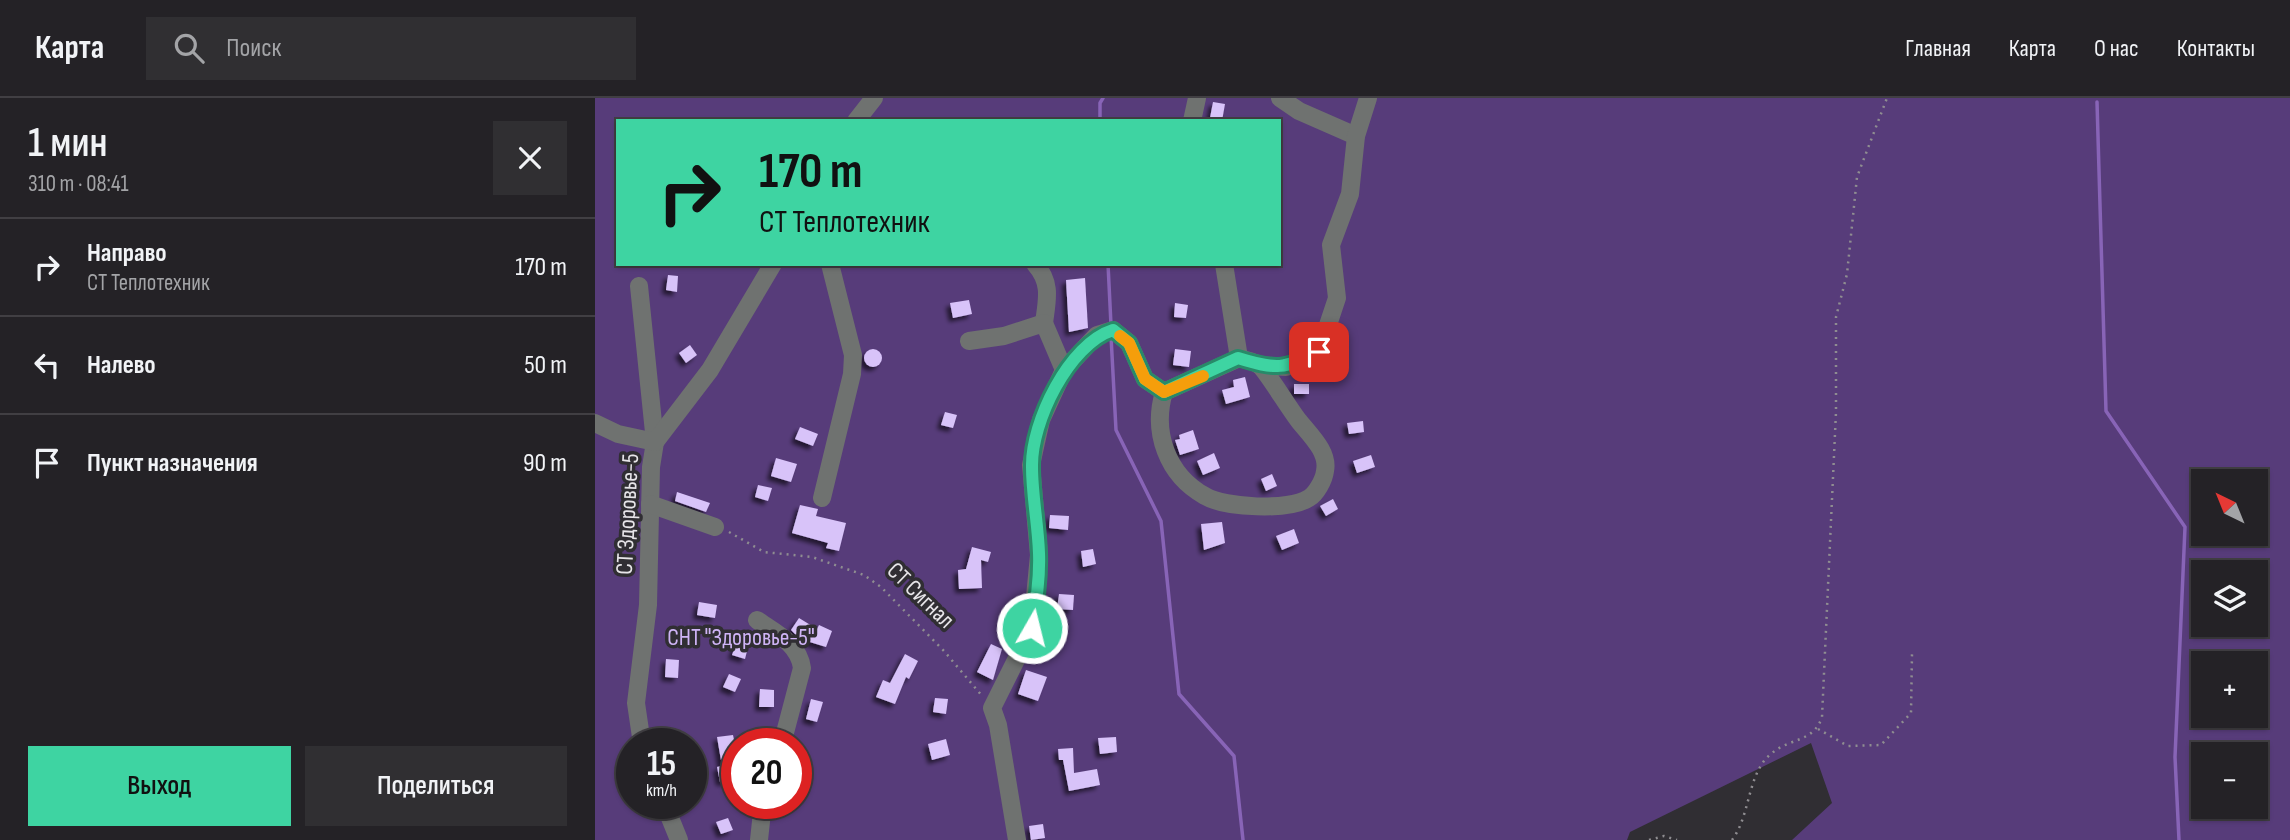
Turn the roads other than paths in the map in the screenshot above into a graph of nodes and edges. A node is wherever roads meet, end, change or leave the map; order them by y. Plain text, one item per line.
1 (874, 98) edge
2 (1197, 98) edge
3 (1280, 98) edge
4 (1368, 98) edge
5 (858, 119) edge
6 (1192, 119) edge
7 (1356, 136) junction
8 (772, 266) edge
9 (831, 266) edge
10 (1037, 266) edge
11 (1224, 266) edge
12 (639, 286) dead end
13 (1044, 323) junction
14 (969, 341) dead end
15 (1238, 358) junction
16 (1259, 365) junction
17 (1064, 370) junction
18 (1164, 392) junction
19 (595, 424) edge
20 (655, 442) junction
21 (822, 498) dead end
22 (650, 503) junction
23 (715, 527) road end
24 (757, 620) dead end
25 (640, 728) edge
26 (786, 728) edge
27 (671, 819) edge
28 (761, 819) edge
29 (680, 840) edge
30 (759, 840) edge
31 (1017, 840) edge

1 - 5 lane
2 - 6 lane
3 - 7 lane
4 - 7 lane
7 - 16 lane
8 - 20 lane
9 - 21 lane
10 - 13 lane
11 - 15 lane
12 - 20 lane, СТ Здоровье-5
13 - 14 lane
13 - 17 lane
15 - 16 lane
15 - 18 lane
16 - 18 lane
17 - 18 lane
17 - 31 lane
19 - 20 lane
20 - 22 lane, СТ Здоровье-5
22 - 23 lane
22 - 25 lane, СТ Здоровье-5
24 - 26 lane
27 - 29 lane
28 - 30 lane

